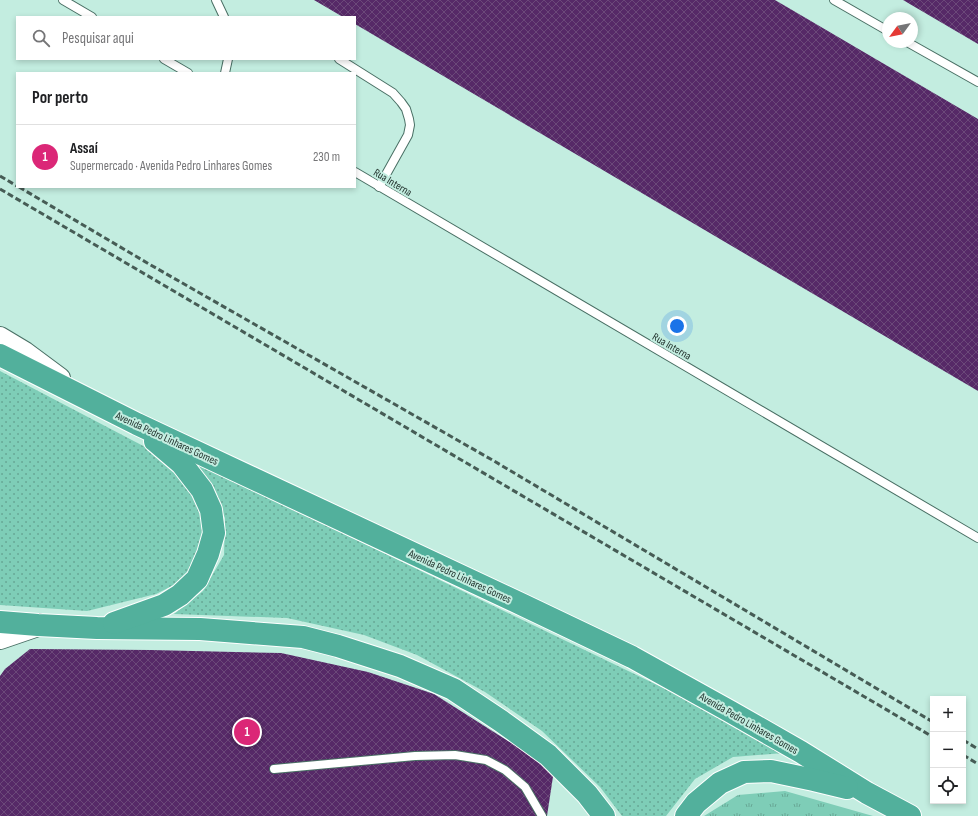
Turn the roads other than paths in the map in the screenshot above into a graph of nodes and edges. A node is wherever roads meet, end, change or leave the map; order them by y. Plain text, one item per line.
1 (63, 0) edge
2 (216, 0) edge
3 (834, 0) edge
4 (90, 16) edge
5 (224, 16) edge
6 (882, 28) edge
7 (917, 48) edge
8 (166, 60) edge
9 (228, 60) edge
10 (341, 60) edge
11 (186, 72) edge
12 (225, 72) edge
13 (978, 82) edge
14 (356, 173) edge
15 (379, 187) junction
16 (0, 337) edge
17 (0, 355) edge
18 (94, 403) junction
19 (137, 424) junction
20 (978, 538) edge
21 (0, 622) edge
22 (38, 625) junction
23 (97, 628) junction
24 (0, 638) edge
25 (274, 769) dead end
26 (867, 793) junction
27 (542, 816) edge
28 (604, 816) edge
29 (686, 816) edge
30 (910, 816) edge

1 - 4 lane
2 - 5 lane
3 - 6 lane
7 - 13 lane
8 - 11 lane
9 - 12 lane
10 - 15 lane
14 - 15 lane, Rua Interna
15 - 20 lane, Rua Interna
16 - 18 street
17 - 18 highway, Avenida Pedro Linhares Gomes
18 - 19 highway, Avenida Pedro Linhares Gomes
19 - 23 highway
19 - 26 highway, Avenida Pedro Linhares Gomes
21 - 22 highway
22 - 23 highway
22 - 24 main road
23 - 28 highway
25 - 27 lane
26 - 29 highway
26 - 30 highway, Avenida Pedro Linhares Gomes

